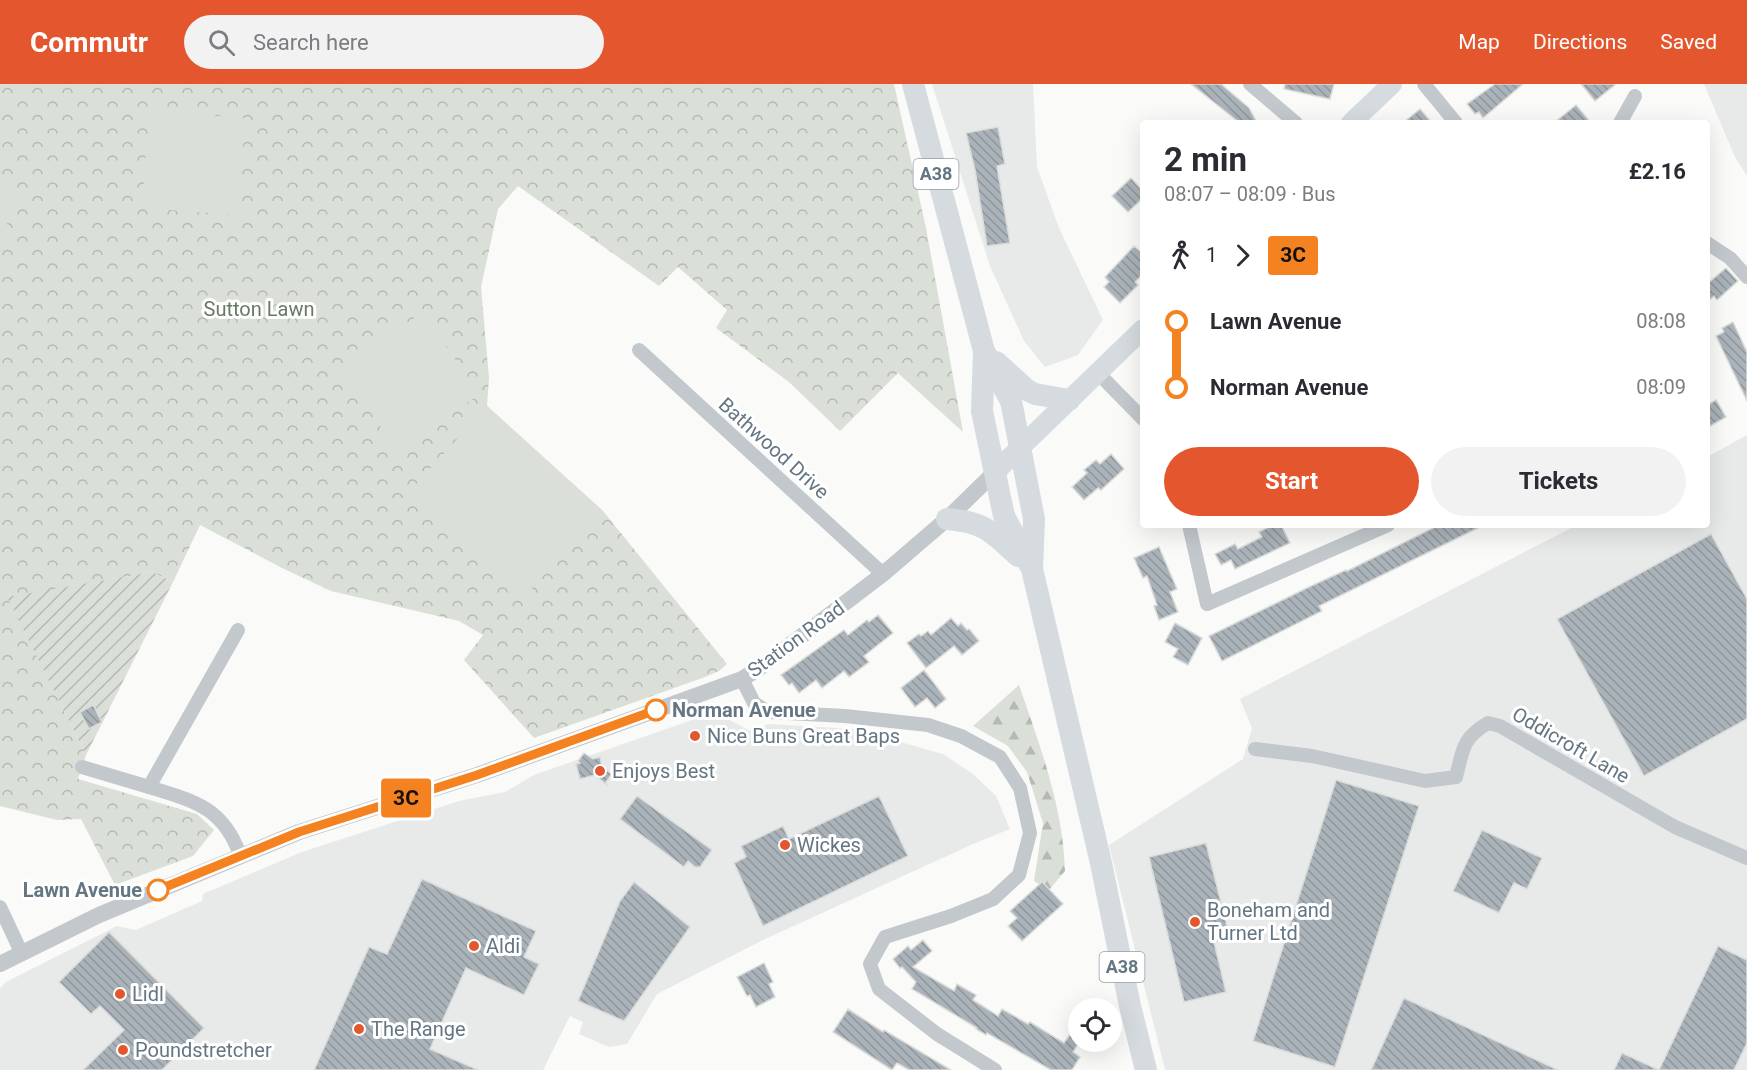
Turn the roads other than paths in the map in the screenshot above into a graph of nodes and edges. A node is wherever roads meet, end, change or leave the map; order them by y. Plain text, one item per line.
1 (913, 84) edge
2 (1250, 84) edge
3 (1392, 84) edge
4 (1424, 84) edge
5 (1635, 96) dead end
6 (1292, 120) edge
7 (1354, 120) edge
8 (1454, 120) edge
9 (1622, 120) edge
10 (1710, 245) edge
11 (1747, 277) edge
12 (1140, 332) edge
13 (639, 350) dead end
14 (984, 351) junction
15 (1098, 374) junction
16 (1069, 400) junction
17 (1140, 416) edge
18 (1020, 447) junction
19 (995, 472) junction
20 (947, 519) junction
21 (1190, 528) edge
22 (1381, 528) edge
23 (1032, 569) junction
24 (883, 574) junction
25 (238, 630) dead end
26 (742, 678) junction
27 (1255, 749) dead end
28 (82, 767) dead end
29 (149, 787) junction
30 (240, 855) junction
31 (1747, 858) edge
32 (0, 907) edge
33 (22, 954) junction
34 (0, 964) edge
35 (995, 1070) edge
36 (1146, 1070) edge

1 - 14 highway, A38
2 - 6 street
3 - 7 main road
4 - 8 street
5 - 9 street
10 - 11 street
12 - 15 main road, Station Road
13 - 24 street, Bathwood Drive
14 - 16 highway
14 - 18 highway, A38
14 - 19 highway, A38
15 - 16 main road, Station Road
15 - 17 street
16 - 18 main road, Station Road
18 - 19 main road, Station Road
18 - 23 highway, A38
19 - 20 street, Station Road
19 - 23 highway, A38
20 - 23 highway
20 - 24 street, Station Road
21 - 22 street
23 - 36 highway, A38
24 - 26 street, Station Road
25 - 29 street
26 - 30 street, Station Road
26 - 35 street
27 - 31 street, Oddicroft Lane
28 - 29 street
29 - 30 street
30 - 33 street, Station Road
32 - 33 street
33 - 34 street, Station Road

